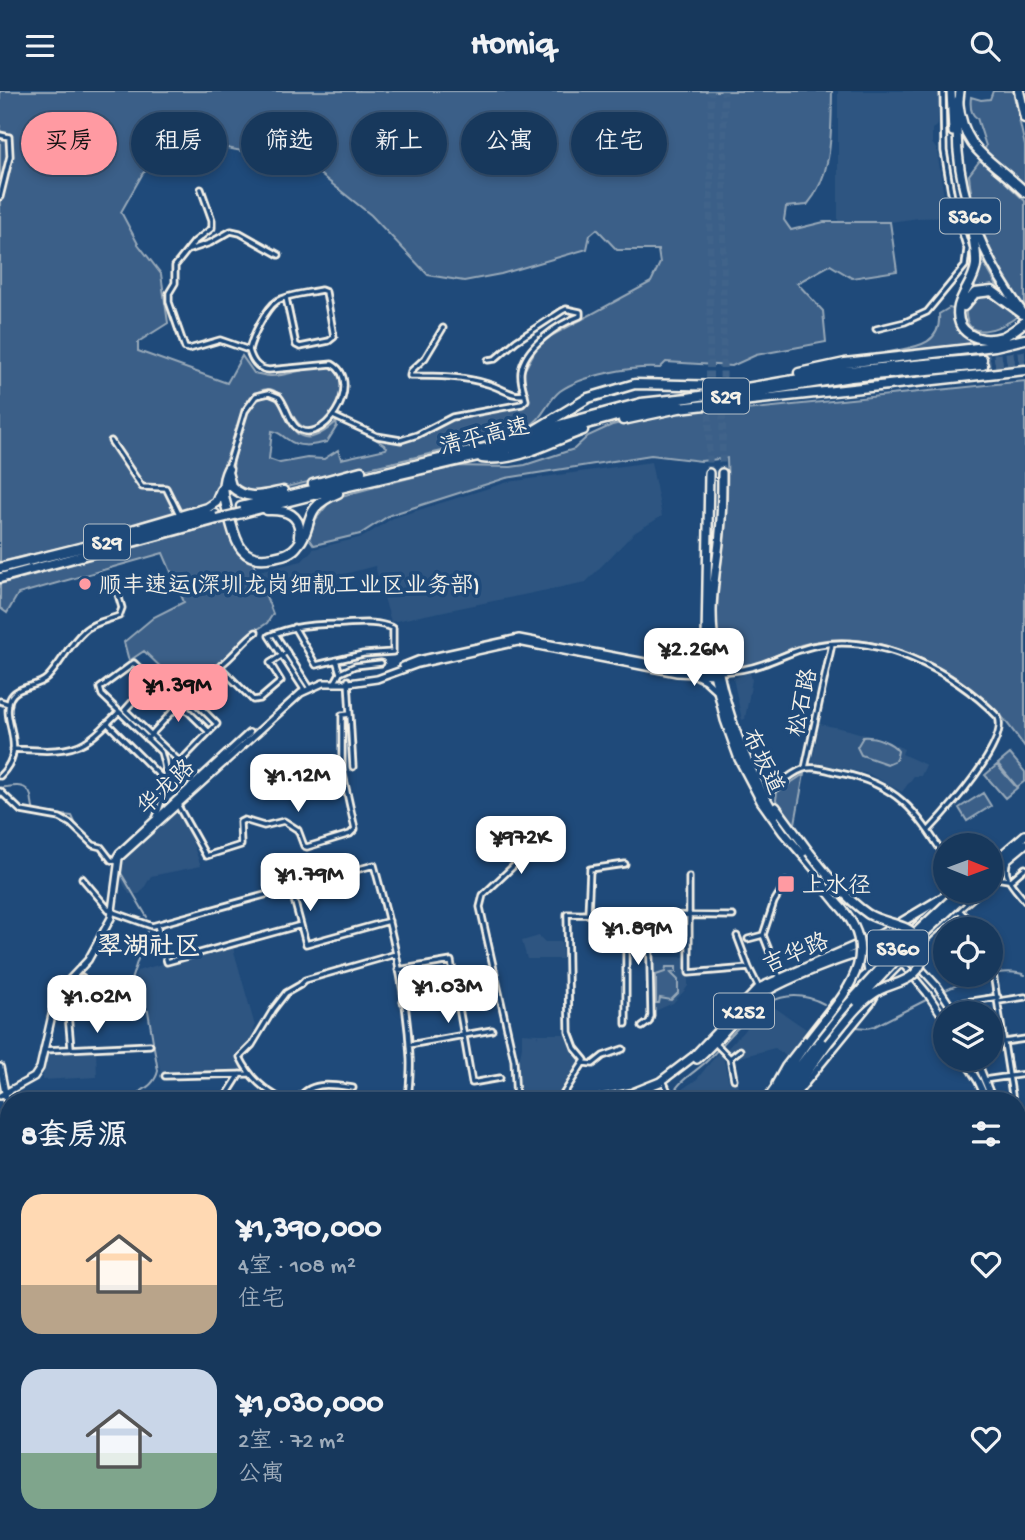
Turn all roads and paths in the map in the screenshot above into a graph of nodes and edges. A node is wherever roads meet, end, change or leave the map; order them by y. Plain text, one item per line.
1 (943, 91) edge
2 (951, 91) edge
3 (960, 91) edge
4 (1019, 91) edge
5 (958, 101) junction
6 (1025, 118) edge
7 (0, 135) edge
8 (957, 151) junction
9 (201, 189) dead end
10 (1025, 192) edge
11 (0, 197) edge
12 (970, 216) junction
13 (187, 251) junction
14 (279, 254) dead end
15 (286, 298) junction
16 (1024, 317) edge
17 (443, 328) dead end
18 (876, 329) dead end
19 (1011, 329) junction
20 (1025, 339) edge
21 (249, 350) junction
22 (488, 361) dead end
23 (1025, 370) edge
24 (525, 394) junction
25 (333, 416) junction
26 (521, 439) junction
27 (111, 441) dead end
28 (476, 457) junction
29 (440, 459) junction
30 (226, 473) junction
31 (709, 473) tunnel mouth
32 (722, 473) tunnel mouth
33 (389, 478) junction
34 (242, 510) junction
35 (179, 515) junction
36 (216, 517) junction
37 (78, 549) junction
38 (0, 568) edge
39 (0, 578) edge
40 (117, 591) dead end
41 (293, 627) junction
42 (256, 632) dead end
43 (275, 634) junction
44 (832, 643) junction
45 (708, 649) junction
46 (287, 652) junction
47 (282, 655) junction
48 (336, 660) junction
49 (381, 663) dead end
50 (696, 672) junction
51 (340, 673) junction
52 (715, 673) junction
53 (152, 680) junction
54 (335, 680) junction
55 (349, 682) junction
56 (307, 688) junction
57 (716, 691) junction
58 (0, 701) edge
59 (9, 704) junction
60 (180, 704) junction
61 (119, 712) junction
62 (351, 714) junction
63 (107, 723) junction
64 (209, 732) junction
65 (151, 734) junction
66 (147, 739) junction
67 (13, 749) junction
68 (353, 767) dead end
69 (805, 768) junction
70 (0, 776) edge
71 (756, 778) junction
72 (167, 783) junction
73 (0, 791) edge
74 (768, 793) junction
75 (177, 804) junction
76 (156, 819) junction
77 (152, 827) junction
78 (929, 830) junction
79 (784, 831) junction
80 (1025, 835) edge
81 (554, 836) dead end
82 (933, 837) edge
83 (1025, 844) edge
84 (1006, 856) junction
85 (1003, 858) edge
86 (1003, 860) edge
87 (117, 862) junction
88 (625, 864) dead end
89 (1025, 868) edge
90 (689, 877) dead end
91 (82, 878) dead end
92 (1003, 878) edge
93 (1010, 881) junction
94 (788, 883) dead end
95 (291, 888) junction
96 (1025, 901) edge
97 (940, 903) edge
98 (945, 903) edge
99 (947, 903) edge
100 (965, 903) edge
101 (958, 909) junction
102 (112, 911) junction
103 (588, 914) junction
104 (626, 914) junction
105 (649, 916) junction
106 (689, 916) junction
107 (733, 916) dead end
108 (966, 917) edge
109 (389, 921) junction
110 (157, 925) junction
111 (301, 925) junction
112 (763, 935) junction
113 (737, 936) dead end
114 (748, 939) dead end
115 (924, 940) junction
116 (897, 943) junction
117 (843, 952) junction
118 (888, 952) junction
119 (396, 954) junction
120 (910, 955) junction
121 (854, 956) junction
122 (902, 963) junction
123 (749, 968) junction
124 (922, 969) junction
125 (398, 970) junction
126 (868, 972) junction
127 (890, 974) junction
128 (911, 974) junction
129 (82, 978) dead end
130 (780, 978) junction
131 (485, 987) dead end
132 (996, 987) edge
133 (759, 988) junction
134 (456, 992) junction
135 (1025, 997) edge
136 (998, 999) junction
137 (933, 1001) edge
138 (947, 1001) edge
139 (978, 1001) edge
140 (403, 1002) junction
141 (626, 1024) dead end
142 (642, 1027) dead end
143 (492, 1030) dead end
144 (828, 1031) junction
145 (464, 1035) junction
146 (1025, 1039) edge
147 (714, 1042) junction
148 (1005, 1042) junction
149 (150, 1045) dead end
150 (409, 1045) junction
151 (71, 1049) junction
152 (623, 1049) dead end
153 (44, 1050) junction
154 (740, 1050) dead end
155 (730, 1058) junction
156 (584, 1063) junction
157 (0, 1067) edge
158 (972, 1071) edge
159 (981, 1071) edge
160 (240, 1074) junction
161 (248, 1074) junction
162 (1025, 1074) edge
163 (165, 1076) dead end
164 (1010, 1076) junction
165 (500, 1078) dead end
166 (734, 1079) dead end
167 (984, 1080) junction
168 (665, 1084) junction
169 (774, 1087) junction
170 (353, 1089) dead end
171 (2, 1092) edge
172 (4, 1092) edge
173 (4, 1092) edge
174 (229, 1092) edge
175 (268, 1092) edge
176 (304, 1092) edge
177 (409, 1092) edge
178 (516, 1092) edge
179 (565, 1092) edge
180 (637, 1092) edge
181 (647, 1092) edge
182 (669, 1092) edge
183 (771, 1092) edge
184 (779, 1092) edge
185 (786, 1092) edge
186 (795, 1092) edge
187 (797, 1092) edge
188 (983, 1092) edge
189 (989, 1092) edge
190 (1012, 1092) edge

1 - 18 street
2 - 8 main road
3 - 5 main road, S360
4 - 6 highway
5 - 8 main road, S360
5 - 10 highway
7 - 11 street
8 - 12 main road, S360
9 - 13 street
12 - 16 main road, S360
12 - 19 highway
13 - 14 street
13 - 21 street
15 - 15 street
15 - 21 street
16 - 19 highway
16 - 19 highway
17 - 24 street
20 - 26 highway
21 - 25 street
22 - 24 street
23 - 28 highway
24 - 25 street
25 - 30 street
26 - 28 highway, 清平高速 / S29
26 - 29 highway, 清平高速 / S29
27 - 35 street
28 - 33 highway, 清平高速 / S29
29 - 30 highway
29 - 34 highway, 清平高速 / S29
30 - 33 highway
30 - 34 highway
30 - 35 highway
31 - 45 main road, 布坂道
32 - 52 main road, 布坂道
33 - 34 highway, 清平高速 / S29
34 - 36 highway, 清平高速 / S29, bridge
35 - 37 highway
36 - 37 highway, 清平高速 / S29
36 - 39 highway, 清平高速 / S29
37 - 38 highway, 清平高速 / S29
40 - 59 street
41 - 43 street
41 - 48 street
41 - 48 street
42 - 47 street
43 - 46 street
43 - 47 street
44 - 52 street
44 - 69 street, 松石路
44 - 78 street
45 - 50 street
45 - 52 main road, 布坂道
46 - 47 street
46 - 56 street
47 - 56 street
48 - 51 street
49 - 51 street
50 - 52 street
50 - 55 street, 华龙路
50 - 55 street, 华龙路
50 - 57 street
51 - 54 street
52 - 57 main road, 布坂道
52 - 71 main road, 布坂道
53 - 60 street
53 - 61 street
53 - 65 street
54 - 55 street, 华龙路
54 - 56 street, 华龙路
55 - 62 street
56 - 75 street, 华龙路
56 - 76 street, 华龙路
57 - 79 main road, 布坂道
58 - 59 street
59 - 67 street
60 - 64 street
60 - 64 street
60 - 65 street
61 - 63 street
61 - 66 street
62 - 68 street
62 - 75 street
63 - 67 street
63 - 72 street
64 - 65 street
65 - 66 street
66 - 72 street
67 - 70 street
69 - 74 street
69 - 78 street
71 - 74 main road
71 - 79 main road, 布坂道
72 - 76 street
73 - 87 street
74 - 186 main road, bridge
75 - 77 street, 华龙路
76 - 77 street
76 - 87 street, 华龙路
77 - 87 street, 华龙路
78 - 82 street
79 - 169 main road, 布坂道, bridge
80 - 84 main road
81 - 178 street
83 - 84 main road
84 - 85 main road
84 - 86 main road
84 - 93 street
87 - 102 street
88 - 103 street
89 - 93 street
90 - 106 street
91 - 102 street
92 - 93 street
93 - 96 street
94 - 112 street
95 - 109 street
95 - 110 street
95 - 111 street
97 - 117 main road, 吉华路 / X252
98 - 116 street
99 - 144 main road, S360, bridge
100 - 101 street
101 - 108 street
101 - 115 street
102 - 110 street
102 - 153 street
102 - 172 street
103 - 104 street
103 - 156 street
104 - 105 street
104 - 141 street
105 - 106 street
105 - 142 street
106 - 107 street
106 - 123 street
109 - 111 street
109 - 119 street
110 - 111 street
112 - 114 street
112 - 130 street
113 - 123 street
115 - 120 street
115 - 124 street
116 - 117 street
116 - 118 street
116 - 120 street
117 - 130 main road, 吉华路 / X252
118 - 121 main road, 吉华路 / X252
118 - 122 main road
118 - 126 street
119 - 125 street
119 - 161 street
120 - 122 street
120 - 124 street
121 - 126 street
121 - 147 main road, 吉华路 / X252
122 - 127 street
122 - 128 street
123 - 133 street
124 - 138 street
125 - 134 street
125 - 140 street
126 - 169 street
127 - 128 street
127 - 187 street
128 - 137 street
129 - 151 street
130 - 133 main road, 吉华路 / X252
131 - 134 street
132 - 136 street
133 - 168 main road, 吉华路 / X252
134 - 140 street
134 - 145 street
135 - 136 street
136 - 139 street
136 - 148 street
140 - 150 street
143 - 145 street
144 - 184 main road, S360
144 - 185 main road, S360
145 - 150 street
145 - 165 street
146 - 148 street
147 - 155 street
147 - 168 main road, 吉华路 / X252
148 - 164 street
149 - 151 street
150 - 177 street
151 - 153 street
152 - 156 street
153 - 173 street
154 - 155 street
155 - 166 street
156 - 179 street
157 - 171 street
158 - 188 street
159 - 167 street
160 - 161 street
160 - 163 street
160 - 174 street
161 - 175 street
162 - 164 street
164 - 167 street
164 - 190 street
167 - 189 street
168 - 180 main road, 吉华路 / X252
168 - 181 main road, 吉华路 / X252
168 - 182 street
169 - 183 main road, 布坂道
170 - 176 street

